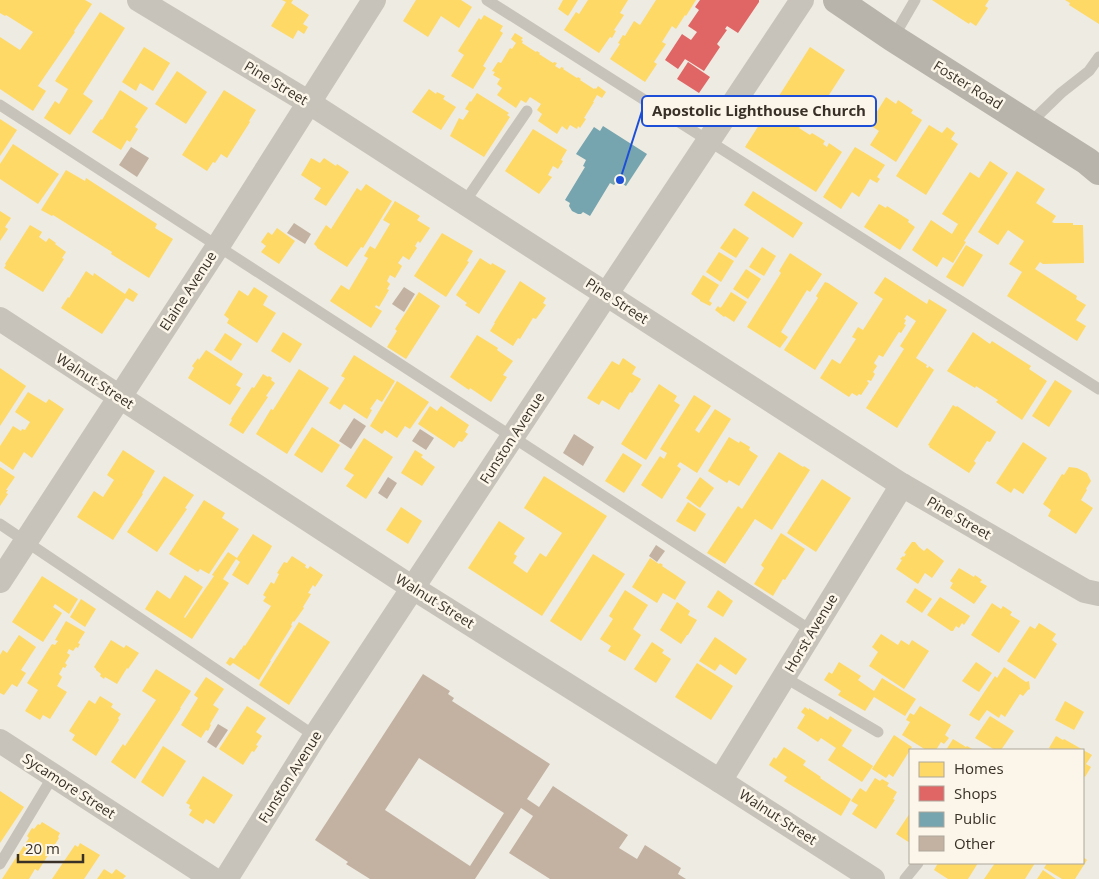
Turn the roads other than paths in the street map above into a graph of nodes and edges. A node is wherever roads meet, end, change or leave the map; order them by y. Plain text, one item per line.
1 (139, 0) edge
2 (374, 0) edge
3 (487, 0) edge
4 (802, 0) edge
5 (837, 0) edge
6 (914, 0) edge
7 (893, 38) junction
8 (1099, 57) edge
9 (308, 102) junction
10 (0, 105) edge
11 (527, 111) dead end
12 (1029, 124) junction
13 (709, 142) junction
14 (1099, 171) edge
15 (464, 203) junction
16 (218, 246) junction
17 (606, 295) junction
18 (0, 319) edge
19 (1099, 389) edge
20 (120, 397) junction
21 (513, 437) junction
22 (902, 485) junction
23 (0, 524) edge
24 (26, 541) junction
25 (0, 581) edge
26 (413, 588) junction
27 (1099, 594) edge
28 (812, 631) junction
29 (784, 676) junction
30 (878, 732) dead end
31 (315, 736) junction
32 (0, 741) edge
33 (53, 776) junction
34 (720, 780) junction
35 (0, 864) edge
36 (917, 864) edge
37 (213, 879) edge
38 (226, 879) edge
39 (873, 879) edge
40 (905, 879) edge

1 - 9 street, Pine Street
2 - 9 street, Elaine Avenue
3 - 13 lane
4 - 13 street, Funston Avenue
5 - 7 street, Foster Road
6 - 7 lane
7 - 12 street, Foster Road
8 - 12 lane
9 - 15 street, Pine Street
9 - 16 street, Elaine Avenue
10 - 16 lane
11 - 15 lane
12 - 14 street, Foster Road
13 - 17 street, Funston Avenue
13 - 19 lane
15 - 17 street, Pine Street
16 - 20 street, Elaine Avenue
16 - 21 lane
17 - 21 street, Funston Avenue
17 - 22 street, Pine Street
18 - 20 street, Walnut Street
20 - 24 street, Elaine Avenue
20 - 26 street, Walnut Street
21 - 26 street, Funston Avenue
21 - 28 lane
22 - 27 street, Pine Street
22 - 28 street, Horst Avenue
23 - 24 lane
24 - 25 street, Elaine Avenue
24 - 31 lane
26 - 31 street, Funston Avenue
26 - 34 street, Walnut Street
28 - 29 street, Horst Avenue
29 - 30 lane
29 - 34 street, Horst Avenue
31 - 38 street, Funston Avenue
32 - 33 street, Sycamore Street
33 - 35 lane
33 - 37 street, Sycamore Street
34 - 39 street, Walnut Street
36 - 40 lane

